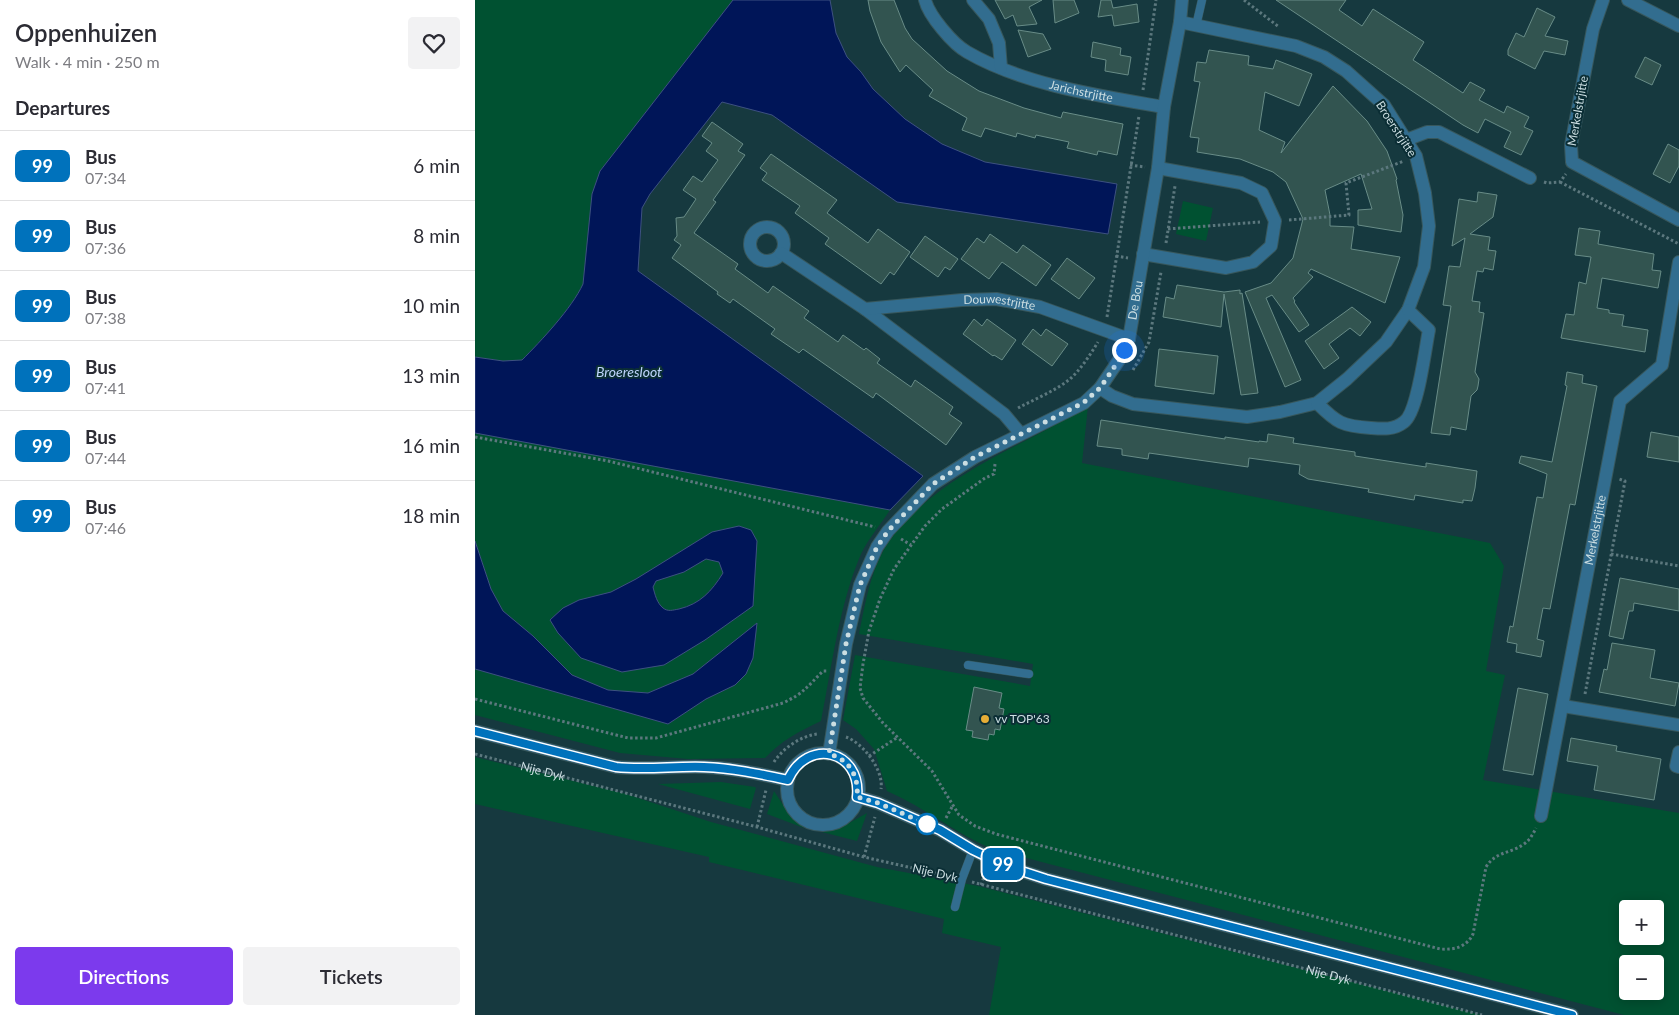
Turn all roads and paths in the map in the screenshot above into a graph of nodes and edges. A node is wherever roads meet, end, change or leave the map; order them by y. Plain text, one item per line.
1 (925, 0) edge
2 (973, 0) edge
3 (1156, 0) edge
4 (1182, 0) edge
5 (1202, 0) edge
6 (1244, 0) edge
7 (1603, 0) edge
8 (1628, 0) edge
9 (1180, 22) junction
10 (1196, 26) junction
11 (1679, 26) edge
12 (1296, 46) junction
13 (1001, 68) junction
14 (1141, 103) junction
15 (1164, 108) junction
16 (1406, 140) junction
17 (1416, 156) junction
18 (1572, 162) junction
19 (1158, 168) junction
20 (1530, 178) joint
21 (1561, 182) junction
22 (1679, 220) edge
23 (1275, 221) junction
24 (1168, 229) dead end
25 (1679, 244) edge
26 (781, 253) dead end
27 (1143, 254) junction
28 (1679, 262) edge
29 (865, 309) junction
30 (1408, 310) junction
31 (1105, 331) junction
32 (1129, 339) junction
33 (1100, 388) junction
34 (1317, 403) junction
35 (1004, 414) junction
36 (1021, 433) junction
37 (475, 436) edge
38 (997, 446) junction
39 (1606, 477) junction
40 (888, 531) junction
41 (911, 545) junction
42 (1611, 554) junction
43 (1679, 566) edge
44 (968, 665) dead end
45 (842, 673) junction
46 (1029, 674) dead end
47 (475, 699) edge
48 (1563, 706) junction
49 (1582, 709) junction
50 (1679, 726) edge
51 (475, 731) edge
52 (833, 735) junction
53 (898, 737) junction
54 (1679, 752) edge
55 (475, 754) edge
56 (829, 754) junction
57 (1679, 767) edge
58 (769, 776) junction
59 (788, 780) junction
60 (857, 797) junction
61 (953, 805) junction
62 (1541, 816) joint
63 (945, 820) dead end
64 (757, 827) junction
65 (973, 850) junction
66 (987, 868) dead end
67 (962, 879) junction
68 (981, 885) junction
69 (955, 907) dead end
70 (1482, 1015) edge
71 (1572, 1015) edge

1 - 13 street, Jarichstrjitte
2 - 13 street
3 - 14 path
4 - 9 street, De Bou
5 - 10 lane
6 - 12 path
7 - 18 street, Merkelstrjitte
8 - 11 street
9 - 10 street, Broerstrjitte
9 - 15 street, De Bou
10 - 12 street, Broerstrjitte
12 - 16 street, Broerstrjitte
13 - 14 street, Jarichstrjitte
14 - 15 street, Jarichstrjitte
14 - 31 path
15 - 19 street, De Bou
16 - 17 street, Broerstrjitte
16 - 20 street
17 - 23 path
17 - 30 street, Broerstrjitte
18 - 21 path
18 - 22 street, Merkelstrjitte
19 - 23 street
19 - 27 street, De Bou
20 - 21 path
21 - 25 path
23 - 24 path
23 - 27 street
26 - 29 street
27 - 32 street, De Bou
28 - 39 street, Merkelstrjitte
29 - 31 street, Douwestrjitte
29 - 35 street
30 - 34 street, Broerstrjitte
30 - 34 street
31 - 32 street, Douwestrjitte
31 - 35 path
32 - 33 street, De Bou
33 - 34 street, Broerstrjitte
33 - 36 street, De Bou
35 - 36 street
36 - 38 street, De Bou
37 - 40 path
38 - 40 street, De Bou
38 - 41 path
39 - 42 path
39 - 48 street, Merkelstrjitte
40 - 41 path
40 - 45 street, De Bou
41 - 53 path
42 - 43 path
42 - 49 path
44 - 46 lane
45 - 47 path
45 - 52 street, De Bou
48 - 49 street
48 - 62 street, Merkelstrjitte
49 - 50 street
51 - 58 street, Nije Dyk
52 - 53 path
52 - 56 street, De Bou
52 - 58 path
53 - 61 path
54 - 57 street
55 - 64 path, Nije Dyk
56 - 59 street
56 - 60 street
58 - 59 street, Nije Dyk
58 - 64 path
59 - 60 street
60 - 65 street, Nije Dyk
61 - 62 path
61 - 63 path
64 - 67 path, Nije Dyk
65 - 67 lane
65 - 71 street, Nije Dyk
66 - 68 path
67 - 68 path, Nije Dyk
67 - 69 lane
68 - 70 path, Nije Dyk

